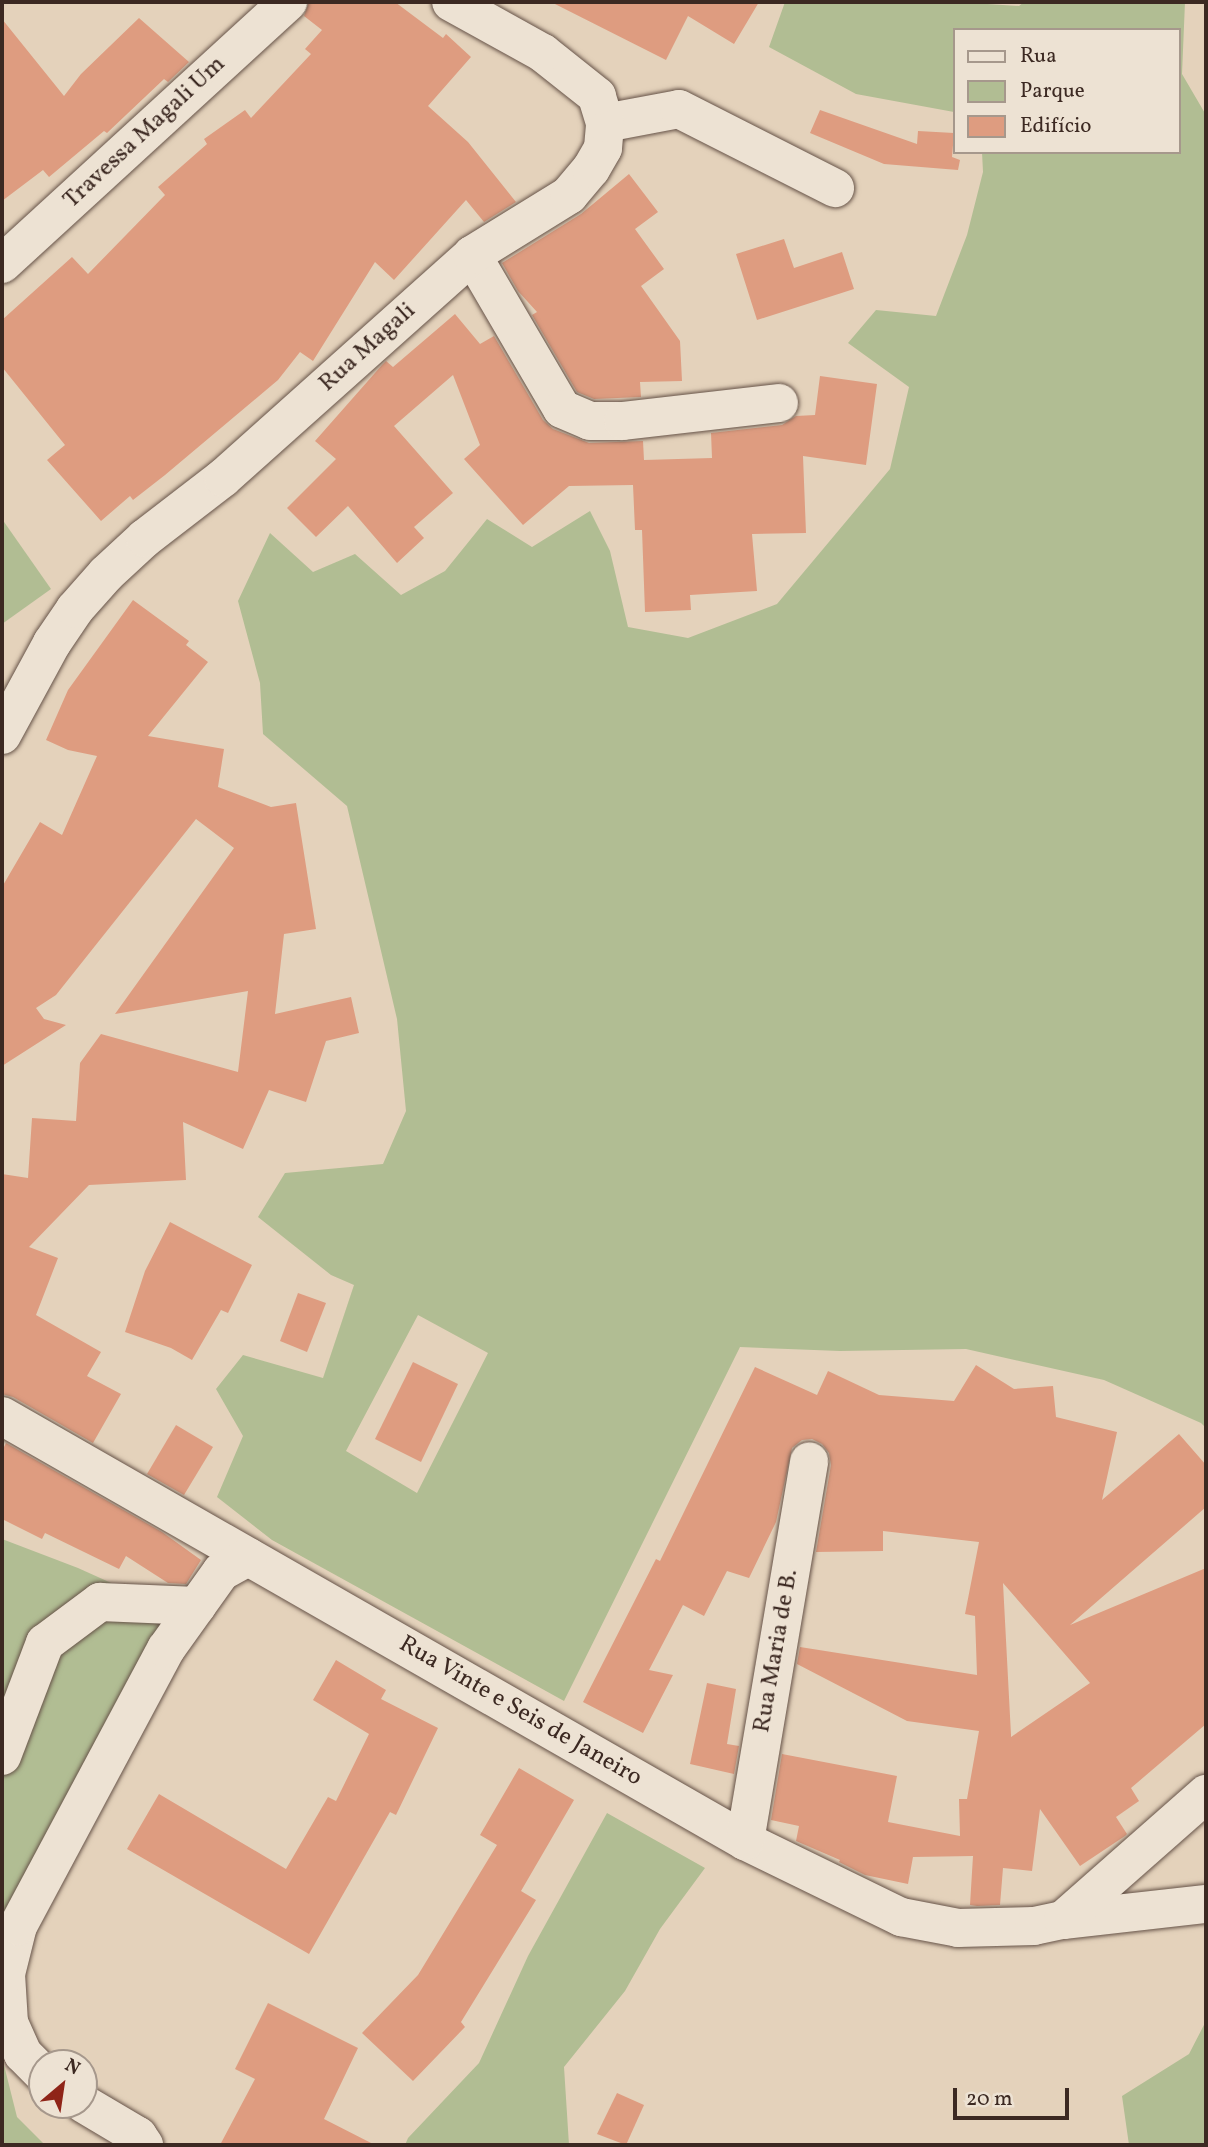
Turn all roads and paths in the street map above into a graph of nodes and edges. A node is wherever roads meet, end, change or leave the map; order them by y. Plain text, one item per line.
1 (288, 2) edge
2 (451, 2) edge
3 (605, 123) junction
4 (835, 188) dead end
5 (472, 255) junction
6 (2, 264) edge
7 (779, 403) dead end
8 (2, 735) edge
9 (2, 1416) edge
10 (809, 1461) dead end
11 (248, 1557) junction
12 (197, 1606) junction
13 (2, 1756) edge
14 (1206, 1794) edge
15 (745, 1841) junction
16 (1206, 1904) edge
17 (1063, 1920) junction
18 (28, 2059) edge
19 (98, 2112) edge
20 (144, 2145) edge

1 - 6 street, Travessa Magali Um
2 - 3 street
3 - 4 street
3 - 5 street, Rua Magali
5 - 7 street
5 - 8 street, Rua Magali
9 - 11 street, Rua Vinte e Seis de Janeiro
10 - 15 street, Rua Maria de B.
11 - 12 street
11 - 15 street, Rua Vinte e Seis de Janeiro
12 - 13 street
12 - 18 street
14 - 17 street
15 - 17 street, Rua Vinte e Seis de Janeiro
16 - 17 street, Rua Vinte e Seis de Janeiro
19 - 20 street

